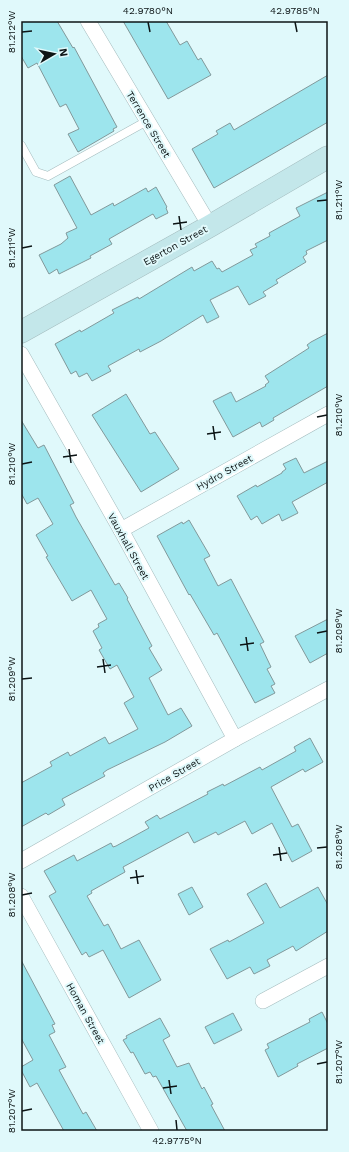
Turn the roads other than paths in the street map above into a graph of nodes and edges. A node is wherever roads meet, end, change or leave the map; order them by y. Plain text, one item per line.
1 (88, 21) edge
2 (147, 121) junction
3 (21, 146) edge
4 (328, 157) edge
5 (210, 226) junction
6 (21, 332) edge
7 (21, 354) edge
8 (328, 414) edge
9 (121, 530) junction
10 (328, 689) edge
11 (235, 739) junction
12 (21, 861) edge
13 (21, 896) edge
14 (328, 966) edge
15 (263, 1001) dead end
16 (151, 1131) edge

1 - 2 street, Terrence Street
2 - 3 lane
2 - 5 street, Terrence Street
4 - 5 street, Egerton Street
5 - 6 street, Egerton Street
7 - 9 street, Vauxhall Street
8 - 9 street, Hydro Street
9 - 11 street, Vauxhall Street
10 - 11 street, Price Street
11 - 12 street, Price Street
13 - 16 street, Homan Street
14 - 15 street

